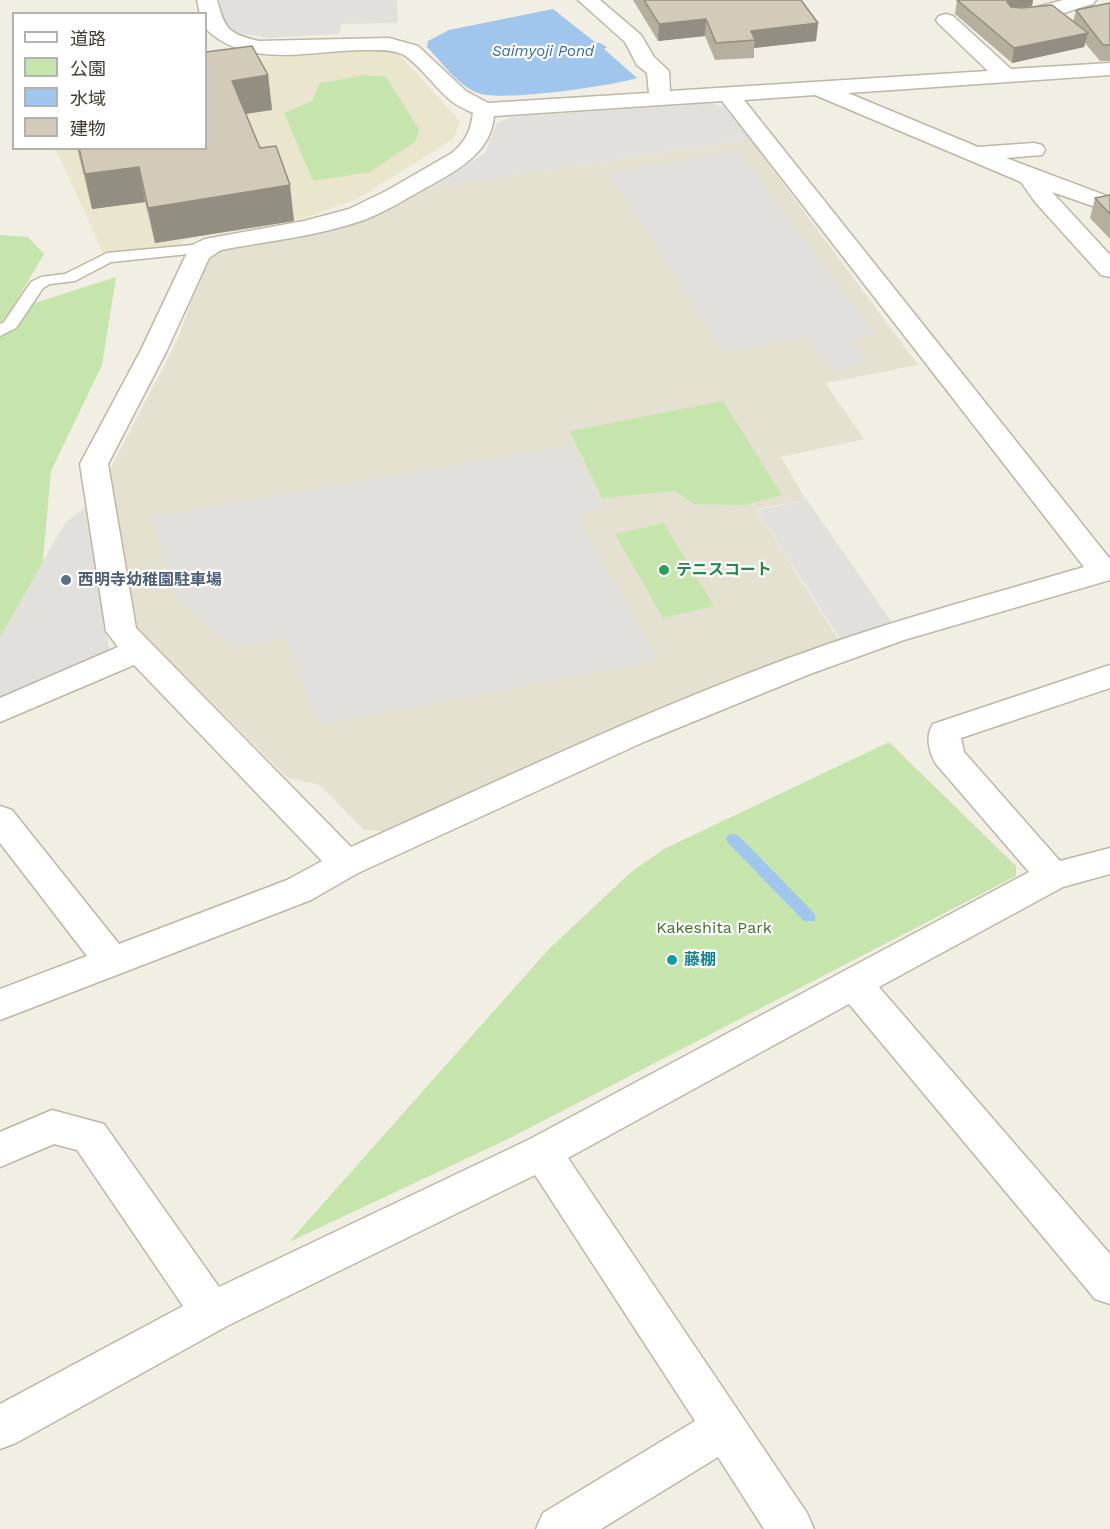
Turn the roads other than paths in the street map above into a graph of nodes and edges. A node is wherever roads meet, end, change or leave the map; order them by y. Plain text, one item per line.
1 (207, 0) edge
2 (588, 0) edge
3 (1086, 0) edge
4 (1016, 15) edge
5 (946, 20) dead end
6 (1110, 69) edge
7 (1005, 75) junction
8 (816, 87) junction
9 (728, 94) junction
10 (660, 99) junction
11 (484, 110) junction
12 (1034, 150) dead end
13 (975, 154) junction
14 (1030, 177) junction
15 (1110, 205) edge
16 (203, 249) junction
17 (1110, 270) edge
18 (0, 331) edge
19 (1107, 571) edge
20 (138, 651) junction
21 (1110, 676) edge
22 (0, 711) edge
23 (0, 819) edge
24 (1110, 861) edge
25 (346, 864) junction
26 (1053, 876) junction
27 (112, 961) junction
28 (853, 983) junction
29 (0, 1005) edge
30 (0, 1150) edge
31 (542, 1152) junction
32 (1110, 1285) edge
33 (212, 1312) junction
34 (0, 1428) edge
35 (724, 1428) junction
36 (559, 1529) edge
37 (791, 1529) edge

1 - 11 street
2 - 10 street
3 - 4 street
5 - 7 street
6 - 7 street
7 - 8 street
8 - 9 street
8 - 13 street
9 - 10 street
9 - 19 street
10 - 11 street
11 - 16 street
12 - 13 street
13 - 14 street
14 - 15 street
14 - 17 street
16 - 18 lane
16 - 20 street
19 - 25 street
20 - 22 street
20 - 25 street
21 - 26 street
23 - 27 street
24 - 26 street
25 - 27 street
26 - 28 street
27 - 29 street
28 - 31 street
28 - 32 street
30 - 33 street
31 - 33 street
31 - 35 street
33 - 34 street
35 - 36 street
35 - 37 street

